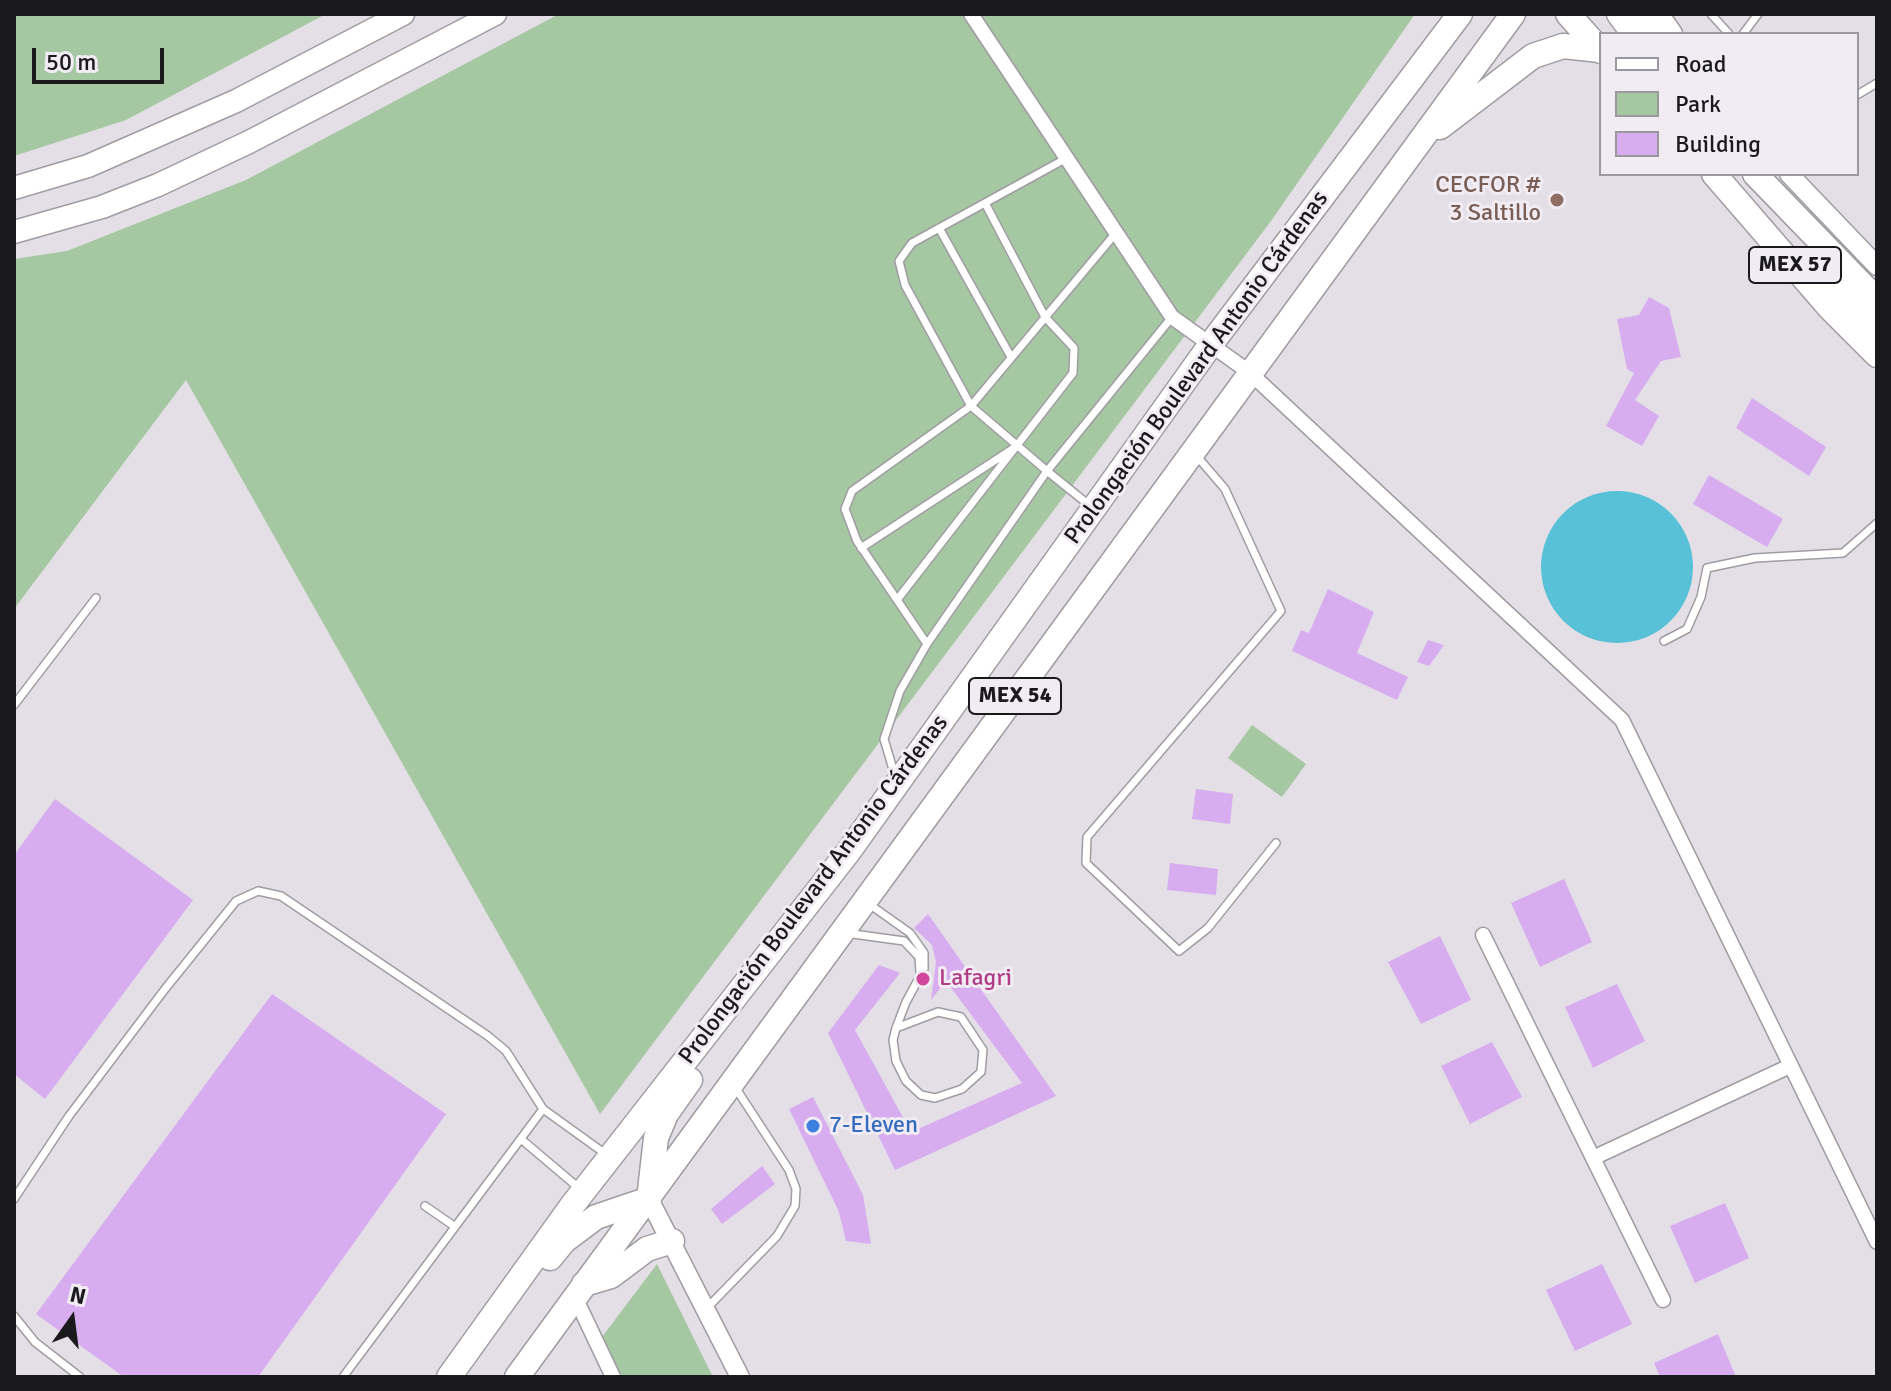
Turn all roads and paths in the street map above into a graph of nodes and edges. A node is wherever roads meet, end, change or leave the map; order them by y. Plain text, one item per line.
1 (403, 14) edge
2 (495, 14) edge
3 (971, 14) edge
4 (1513, 14) edge
5 (1568, 14) edge
6 (1619, 14) edge
7 (1637, 14) edge
8 (1657, 14) edge
9 (1711, 14) edge
10 (1758, 14) edge
11 (1452, 20) edge
12 (1632, 32) edge
13 (1653, 32) edge
14 (1670, 32) edge
15 (1727, 32) edge
16 (1744, 32) edge
17 (1599, 49) edge
18 (1599, 51) edge
19 (1877, 83) edge
20 (1859, 94) edge
21 (1422, 140) junction
22 (1065, 159) junction
23 (1716, 176) edge
24 (1757, 176) edge
25 (1791, 176) edge
26 (14, 188) edge
27 (985, 203) junction
28 (939, 228) junction
29 (14, 232) edge
30 (1115, 234) junction
31 (1787, 254) junction
32 (1877, 266) edge
33 (1877, 300) edge
34 (1045, 317) junction
35 (1172, 317) junction
36 (1877, 329) edge
37 (1211, 344) junction
38 (1877, 355) edge
39 (1011, 357) junction
40 (1249, 372) junction
41 (971, 406) junction
42 (1019, 444) junction
43 (1192, 451) junction
44 (1047, 471) junction
45 (1094, 509) junction
46 (1877, 523) edge
47 (861, 548) junction
48 (96, 598) dead end
49 (897, 600) junction
50 (1664, 641) dead end
51 (927, 644) junction
52 (14, 705) edge
53 (897, 784) junction
54 (1276, 843) dead end
55 (865, 902) junction
56 (785, 931) junction
57 (842, 933) junction
58 (1483, 935) dead end
59 (919, 978) junction
60 (896, 1028) junction
61 (1790, 1066) junction
62 (733, 1083) junction
63 (543, 1109) junction
64 (521, 1139) junction
65 (610, 1157) junction
66 (1595, 1157) junction
67 (583, 1191) junction
68 (14, 1199) edge
69 (649, 1199) junction
70 (425, 1206) dead end
71 (454, 1226) junction
72 (672, 1241) junction
73 (1877, 1242) edge
74 (579, 1290) junction
75 (1663, 1300) dead end
76 (706, 1309) junction
77 (14, 1316) edge
78 (450, 1374) edge
79 (80, 1377) edge
80 (343, 1377) edge
81 (517, 1377) edge
82 (613, 1377) edge
83 (740, 1377) edge

1 - 26 main road
2 - 29 main road
3 - 22 street
4 - 21 highway, Prolongación Boulevard Antonio Cárdenas / MEX 54
5 - 17 highway
6 - 12 highway
7 - 13 street
8 - 14 main road
9 - 15 lane
10 - 16 lane
11 - 37 highway, Prolongación Boulevard Antonio Cárdenas / MEX 54
18 - 21 highway
19 - 20 lane
21 - 40 highway, Prolongación Boulevard Antonio Cárdenas / MEX 54
22 - 27 lane
22 - 30 street
23 - 31 highway, MEX 57
24 - 33 highway, MEX 57
25 - 32 street
27 - 28 lane
27 - 34 lane
28 - 39 lane
28 - 41 lane
30 - 34 lane
30 - 35 street
31 - 36 highway
31 - 38 highway, MEX 57
34 - 39 lane
34 - 42 lane
35 - 37 street
35 - 44 lane
37 - 40 street
37 - 45 highway, Prolongación Boulevard Antonio Cárdenas / MEX 54
39 - 41 lane
40 - 43 highway, Prolongación Boulevard Antonio Cárdenas / MEX 54
40 - 61 street
41 - 42 lane
41 - 47 lane
42 - 44 lane
42 - 47 lane
42 - 49 lane
43 - 54 lane
43 - 55 highway, Prolongación Boulevard Antonio Cárdenas / MEX 54
44 - 45 lane
44 - 51 lane
45 - 53 highway, Prolongación Boulevard Antonio Cárdenas / MEX 54
46 - 50 lane
47 - 49 lane
48 - 52 lane
49 - 51 lane
51 - 53 lane
53 - 56 highway, Prolongación Boulevard Antonio Cárdenas / MEX 54
55 - 57 highway, Prolongación Boulevard Antonio Cárdenas / MEX 54
55 - 59 lane
56 - 65 highway, Prolongación Boulevard Antonio Cárdenas / MEX 54
56 - 69 highway
57 - 59 lane
57 - 62 highway, Prolongación Boulevard Antonio Cárdenas / MEX 54
58 - 66 street
59 - 60 lane
60 - 60 lane
61 - 66 street
61 - 73 street
62 - 69 highway, Prolongación Boulevard Antonio Cárdenas / MEX 54
62 - 76 lane
63 - 64 lane
63 - 65 lane
63 - 68 lane
64 - 67 lane
64 - 71 lane
65 - 67 highway, Prolongación Boulevard Antonio Cárdenas / MEX 54
66 - 75 street
67 - 78 highway, Prolongación Boulevard Antonio Cárdenas / MEX 54
69 - 72 street
69 - 74 highway, Prolongación Boulevard Antonio Cárdenas / MEX 54
69 - 78 highway
70 - 71 lane
71 - 80 lane
72 - 74 highway
72 - 76 street
74 - 81 highway, Prolongación Boulevard Antonio Cárdenas / MEX 54
74 - 82 street
76 - 83 street
77 - 79 lane

